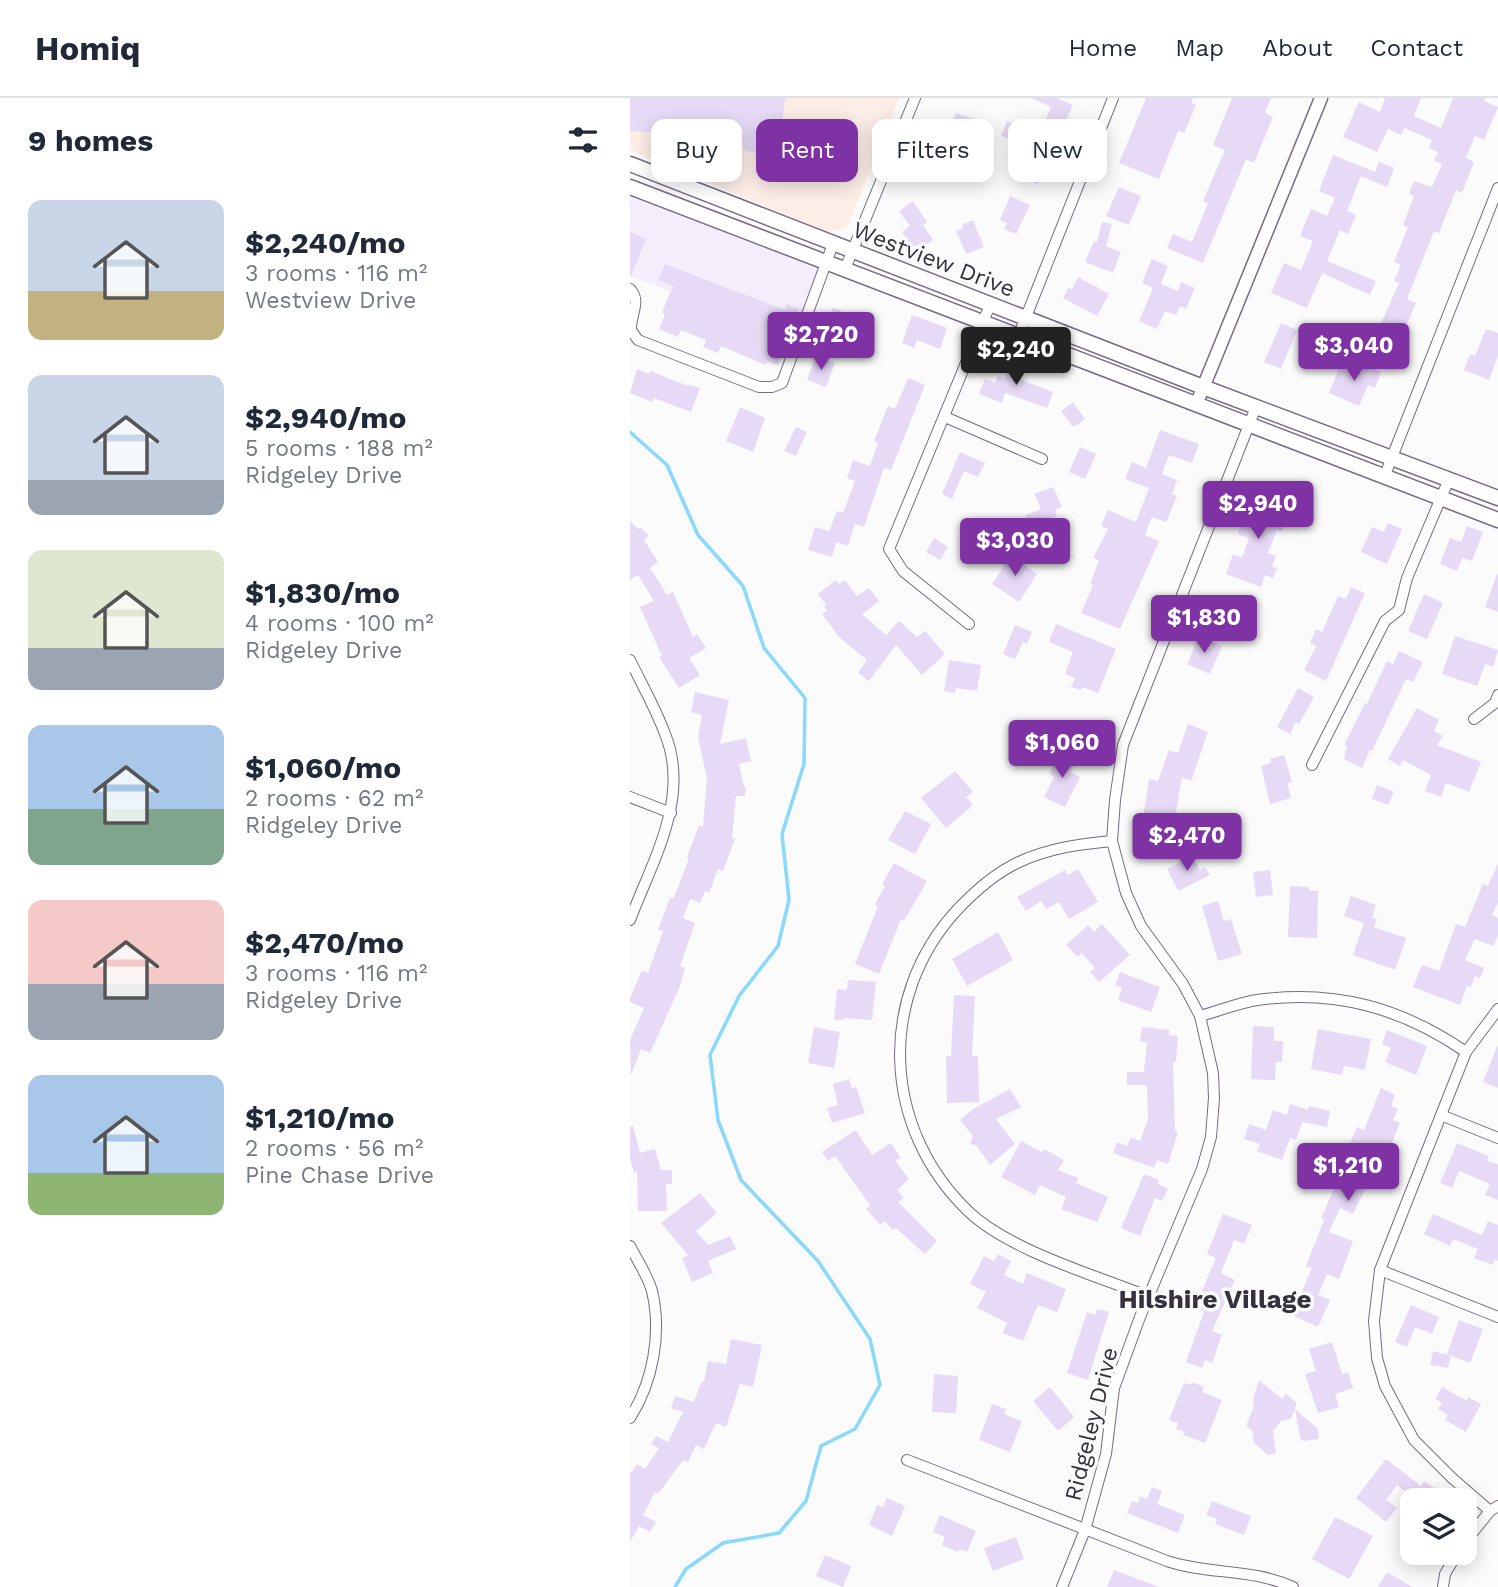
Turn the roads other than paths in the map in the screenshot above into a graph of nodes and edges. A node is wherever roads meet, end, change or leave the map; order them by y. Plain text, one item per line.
1 (915, 98) edge
2 (1113, 98) edge
3 (1321, 98) edge
4 (630, 164) edge
5 (630, 187) edge
6 (1498, 188) edge
7 (833, 244) junction
8 (852, 251) junction
9 (828, 263) junction
10 (845, 270) junction
11 (630, 289) edge
12 (990, 305) junction
13 (1024, 318) junction
14 (983, 323) junction
15 (1018, 337) junction
16 (1203, 387) junction
17 (1196, 405) junction
18 (1256, 407) junction
19 (945, 417) junction
20 (1248, 426) junction
21 (1042, 459) dead end
22 (1391, 459) junction
23 (1385, 475) junction
24 (1449, 479) junction
25 (1441, 497) junction
26 (1498, 498) edge
27 (1498, 520) edge
28 (969, 624) dead end
29 (630, 660) edge
30 (1498, 695) edge
31 (1474, 719) dead end
32 (1312, 765) dead end
33 (630, 797) edge
34 (671, 813) junction
35 (1112, 841) junction
36 (630, 920) edge
37 (1498, 1009) edge
38 (1200, 1016) junction
39 (1466, 1052) junction
40 (1441, 1115) junction
41 (1498, 1138) edge
42 (630, 1247) edge
43 (1380, 1270) junction
44 (1150, 1297) junction
45 (1498, 1317) edge
46 (635, 1400) edge
47 (630, 1418) edge
48 (907, 1460) dead end
49 (1494, 1508) edge
50 (1477, 1528) edge
51 (1084, 1530) junction
52 (1450, 1565) edge
53 (1266, 1576) junction
54 (1062, 1587) edge
55 (1262, 1587) edge
56 (1293, 1587) edge
57 (1443, 1587) edge

1 - 8 street
2 - 13 street
3 - 16 street
4 - 7 main road, Westview Drive
5 - 9 main road, Westview Drive
6 - 22 street
7 - 8 main road, Westview Drive
7 - 9 street
8 - 10 street
8 - 12 main road, Westview Drive
9 - 10 main road, Westview Drive
9 - 11 street
10 - 14 main road, Westview Drive
12 - 13 main road, Westview Drive
12 - 14 street
13 - 15 street
13 - 16 main road, Westview Drive
14 - 15 main road, Westview Drive
14 - 19 street
15 - 17 main road, Westview Drive
16 - 17 street
16 - 18 main road, Westview Drive
17 - 20 main road, Westview Drive
18 - 20 street, Ridgeley Drive
18 - 22 main road, Westview Drive
19 - 21 street
19 - 28 street
20 - 23 main road, Westview Drive
20 - 35 street, Ridgeley Drive
22 - 23 street
22 - 24 main road, Westview Drive
23 - 25 main road, Westview Drive
24 - 25 street
24 - 26 main road, Westview Drive
25 - 27 main road, Westview Drive
25 - 32 street
29 - 34 street
30 - 31 street
33 - 34 street
34 - 36 street
35 - 38 street, Ridgeley Drive
35 - 44 street
37 - 39 street
38 - 39 street
38 - 44 street, Ridgeley Drive
39 - 40 street
40 - 41 street
40 - 43 street
42 - 46 street
43 - 45 street
43 - 49 street
44 - 51 street, Ridgeley Drive
46 - 47 street
48 - 51 street
49 - 50 street
51 - 53 street
51 - 54 street, Ridgeley Drive
52 - 57 street
53 - 55 street
53 - 56 street

